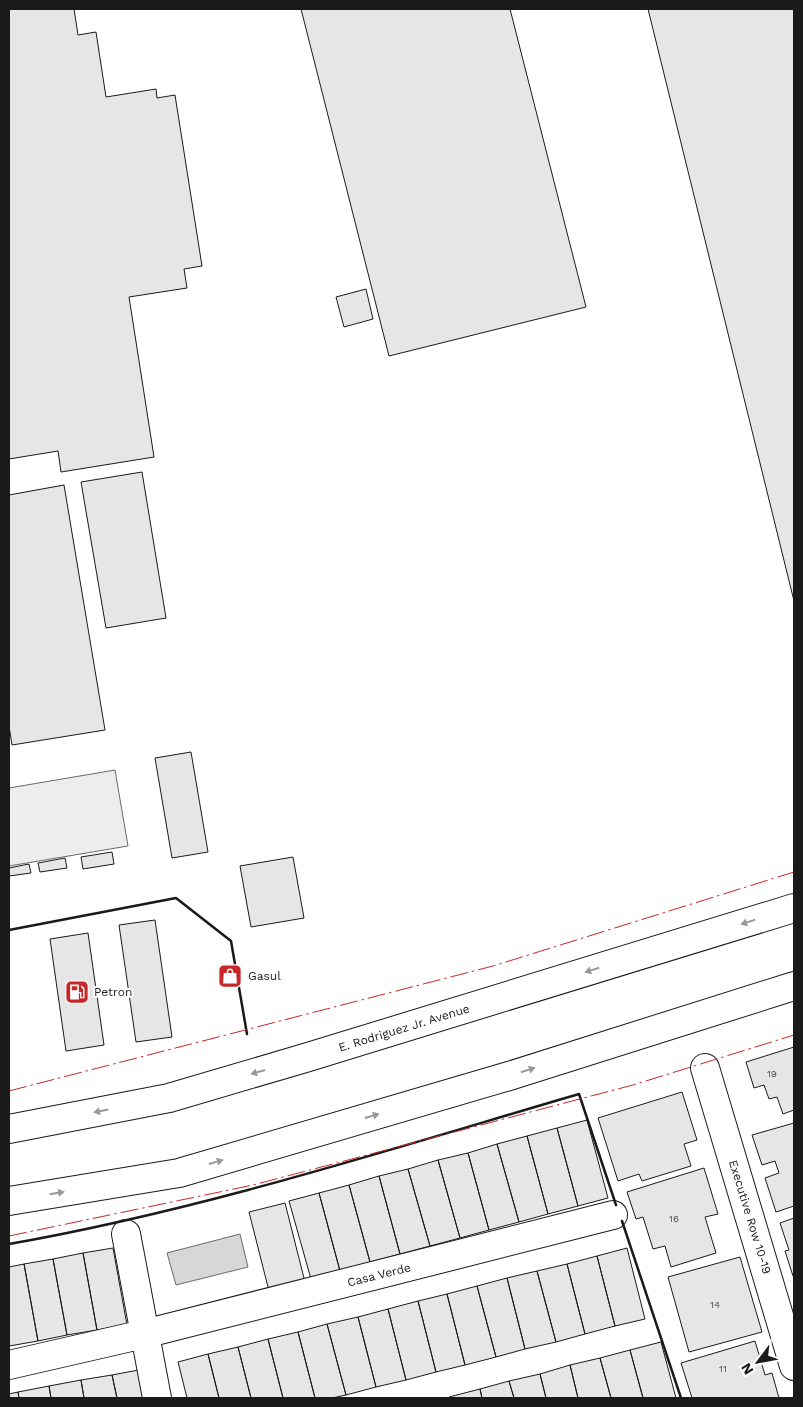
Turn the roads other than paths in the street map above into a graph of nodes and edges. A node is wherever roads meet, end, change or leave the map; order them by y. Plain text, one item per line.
1 (794, 908) edge
2 (794, 986) edge
3 (705, 1068) dead end
4 (9, 1129) edge
5 (9, 1201) edge
6 (613, 1216) dead end
7 (126, 1234) dead end
8 (144, 1334) junction
9 (9, 1365) edge
10 (794, 1366) edge
11 (157, 1398) edge

1 -> 4 main road, E. Rodriguez Jr. Avenue
5 -> 2 main road
3 - 10 main road, Executive Row 10-19
6 - 8 main road, Casa Verde
7 - 8 main road
8 - 9 main road, Casa Verde
8 - 11 main road

